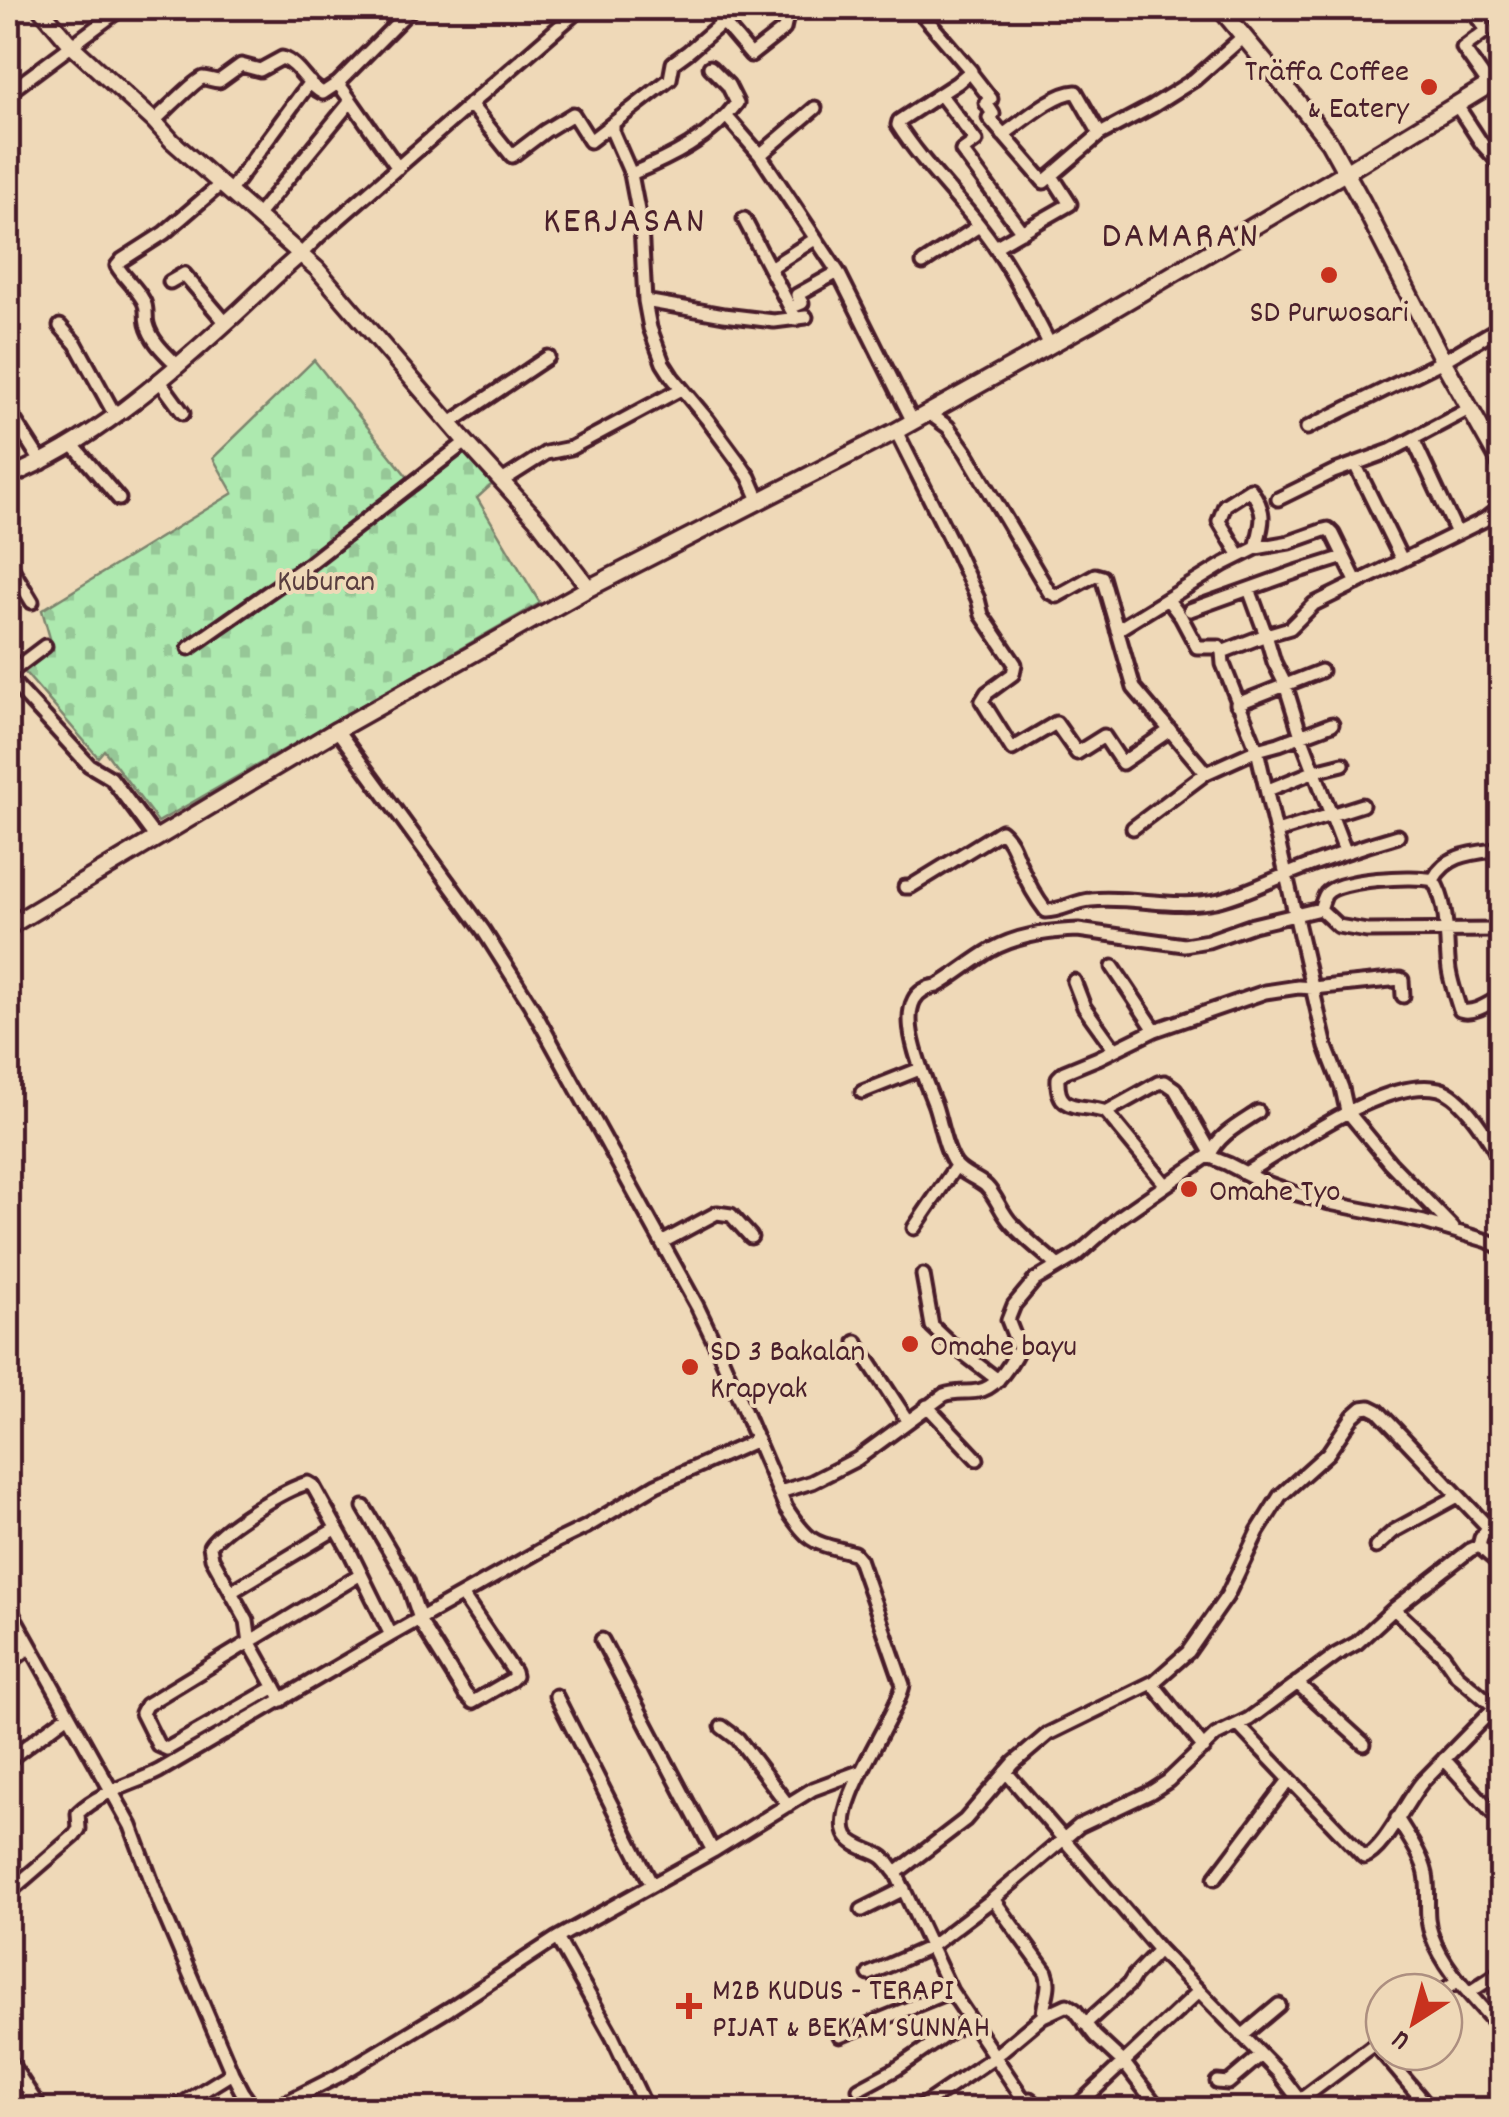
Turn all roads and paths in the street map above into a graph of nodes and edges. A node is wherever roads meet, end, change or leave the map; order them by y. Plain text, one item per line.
1 (41, 8) edge
2 (122, 8) edge
3 (412, 8) edge
4 (582, 8) edge
5 (738, 8) edge
6 (786, 8) edge
7 (917, 8) edge
8 (1220, 8) edge
9 (1470, 8) edge
10 (722, 22) junction
11 (1244, 36) junction
12 (72, 46) junction
13 (710, 66) dead end
14 (970, 72) junction
15 (1495, 80) edge
16 (310, 82) junction
17 (338, 83) junction
18 (8, 93) edge
19 (940, 94) junction
20 (351, 100) junction
21 (470, 104) junction
22 (1456, 104) junction
23 (814, 108) dead end
24 (728, 117) junction
25 (154, 122) junction
26 (613, 124) junction
27 (1100, 134) junction
28 (1003, 135) junction
29 (760, 154) junction
30 (1502, 166) edge
31 (398, 168) junction
32 (1346, 172) junction
33 (630, 174) junction
34 (1052, 176) junction
35 (225, 188) junction
36 (257, 216) junction
37 (744, 219) dead end
38 (979, 226) junction
39 (1022, 232) junction
40 (815, 238) junction
41 (995, 247) junction
42 (301, 254) junction
43 (924, 264) dead end
44 (770, 268) junction
45 (838, 272) junction
46 (170, 282) dead end
47 (646, 301) junction
48 (797, 314) junction
49 (226, 323) junction
50 (60, 326) dead end
51 (1502, 326) edge
52 (1050, 345) junction
53 (548, 356) dead end
54 (1443, 361) junction
55 (177, 366) junction
56 (159, 380) junction
57 (681, 389) junction
58 (1469, 409) junction
59 (8, 410) edge
60 (183, 413) dead end
61 (929, 413) junction
62 (114, 414) junction
63 (913, 422) junction
64 (450, 424) junction
65 (1307, 428) dead end
66 (896, 431) junction
67 (1413, 440) junction
68 (466, 442) junction
69 (72, 446) junction
70 (42, 463) junction
71 (1355, 464) junction
72 (1502, 466) edge
73 (8, 477) edge
74 (502, 481) junction
75 (119, 499) dead end
76 (1278, 499) dead end
77 (759, 500) junction
78 (1502, 506) edge
79 (1457, 533) junction
80 (1256, 548) junction
81 (1240, 556) junction
82 (1344, 557) junction
83 (1402, 560) junction
84 (8, 562) edge
85 (1357, 583) junction
86 (589, 588) junction
87 (1249, 590) junction
88 (1168, 600) junction
89 (32, 602) dead end
90 (1190, 610) dead end
91 (1117, 630) junction
92 (1266, 634) junction
93 (45, 646) dead end
94 (189, 648) dead end
95 (1222, 652) junction
96 (1321, 672) dead end
97 (8, 675) edge
98 (1285, 684) junction
99 (1237, 704) junction
100 (1332, 724) dead end
101 (336, 730) junction
102 (1170, 730) junction
103 (1301, 736) junction
104 (1257, 750) junction
105 (1343, 764) dead end
106 (1315, 771) junction
107 (1206, 772) junction
108 (1268, 790) junction
109 (1362, 805) dead end
110 (1331, 813) junction
111 (1132, 828) dead end
112 (1277, 832) junction
113 (1398, 836) dead end
114 (155, 837) junction
115 (1502, 849) edge
116 (1344, 851) junction
117 (1286, 874) junction
118 (1432, 880) junction
119 (905, 887) dead end
120 (1320, 910) junction
121 (1295, 916) junction
122 (8, 927) edge
123 (1447, 930) junction
124 (1502, 930) edge
125 (1113, 967) dead end
126 (1074, 981) dead end
127 (1313, 988) junction
128 (1404, 996) dead end
129 (1502, 996) edge
130 (1155, 1030) junction
131 (1114, 1050) junction
132 (920, 1069) junction
133 (862, 1092) dead end
134 (1347, 1111) junction
135 (1106, 1112) junction
136 (1258, 1112) dead end
137 (1210, 1154) junction
138 (1502, 1164) edge
139 (956, 1166) junction
140 (1246, 1173) junction
141 (1166, 1185) junction
142 (914, 1228) dead end
143 (1456, 1231) junction
144 (751, 1237) dead end
145 (662, 1242) junction
146 (1502, 1248) edge
147 (1058, 1266) junction
148 (922, 1275) dead end
149 (856, 1342) dead end
150 (998, 1380) junction
151 (927, 1406) junction
152 (907, 1420) junction
153 (757, 1440) junction
154 (977, 1459) dead end
155 (780, 1492) junction
156 (1458, 1496) junction
157 (1502, 1506) edge
158 (364, 1507) dead end
159 (337, 1528) junction
160 (1488, 1528) junction
161 (1479, 1546) junction
162 (1376, 1547) dead end
163 (1502, 1566) edge
164 (359, 1574) junction
165 (231, 1592) junction
166 (462, 1595) junction
167 (8, 1606) edge
168 (1394, 1609) junction
169 (420, 1619) junction
170 (390, 1635) junction
171 (602, 1640) dead end
172 (250, 1643) junction
173 (30, 1647) junction
174 (8, 1664) edge
175 (1152, 1683) junction
176 (1297, 1684) junction
177 (274, 1687) junction
178 (556, 1696) dead end
179 (282, 1700) junction
180 (1499, 1704) edge
181 (67, 1716) junction
182 (1238, 1725) junction
183 (722, 1727) dead end
184 (1364, 1744) dead end
185 (1204, 1748) junction
186 (1444, 1759) junction
187 (8, 1760) edge
188 (860, 1772) junction
189 (1006, 1772) junction
190 (1289, 1780) junction
191 (112, 1790) junction
192 (788, 1804) junction
193 (1397, 1818) junction
194 (1502, 1824) edge
195 (1062, 1839) junction
196 (713, 1851) junction
197 (896, 1873) junction
198 (1214, 1878) dead end
199 (652, 1886) junction
200 (904, 1888) junction
201 (8, 1893) edge
202 (993, 1898) junction
203 (862, 1910) dead end
204 (557, 1938) junction
205 (930, 1947) junction
206 (1159, 1950) junction
207 (1502, 1971) edge
208 (1453, 1972) edge
209 (869, 1974) dead end
210 (1464, 1986) edge
211 (951, 1991) junction
212 (1198, 1992) junction
213 (1470, 1992) junction
214 (1279, 2005) dead end
215 (1043, 2016) junction
216 (969, 2019) junction
217 (1085, 2024) junction
218 (1502, 2031) edge
219 (840, 2036) dead end
220 (1242, 2036) junction
221 (1364, 2054) edge
222 (1261, 2055) junction
223 (994, 2057) junction
224 (8, 2059) edge
225 (1124, 2063) junction
226 (1403, 2072) edge
227 (232, 2073) junction
228 (1218, 2082) dead end
229 (859, 2090) dead end
230 (1020, 2105) edge
231 (1304, 2105) edge
232 (919, 2109) edge
233 (41, 2110) edge
234 (172, 2110) edge
235 (255, 2110) edge
236 (271, 2110) edge
237 (647, 2110) edge
238 (1041, 2110) edge
239 (1073, 2110) edge
240 (1160, 2110) edge
241 (1287, 2110) edge
242 (1431, 2110) edge

1 - 12 street
2 - 12 street
3 - 17 street
4 - 21 street
5 - 10 street
6 - 10 street
7 - 14 street
8 - 11 main road
9 - 15 street
10 - 26 street
11 - 27 street
11 - 32 main road
12 - 18 street
12 - 25 street
13 - 24 street
14 - 19 street
14 - 28 street
15 - 22 main road
16 - 17 street
16 - 25 street
16 - 35 street
17 - 20 street
19 - 38 street
19 - 39 street
20 - 31 street
20 - 36 street
21 - 26 street
21 - 31 street
22 - 30 street
22 - 32 main road
23 - 29 street
24 - 29 street
24 - 33 street
25 - 35 street
26 - 33 street
27 - 28 street
27 - 34 street
28 - 34 street
29 - 40 street
31 - 42 street
32 - 52 main road
32 - 54 main road
33 - 47 street
34 - 39 street
35 - 36 street
35 - 55 street
36 - 42 street
37 - 44 street
38 - 41 street
38 - 43 street
39 - 41 street
40 - 44 street
40 - 45 street
41 - 52 street
42 - 49 street
42 - 64 street
44 - 48 street
45 - 48 street
45 - 63 street
46 - 49 street
47 - 48 street
47 - 57 street
49 - 55 street
50 - 62 street
51 - 54 street
52 - 61 main road
53 - 64 street
54 - 58 main road
54 - 65 street
55 - 56 street
56 - 60 street
56 - 62 street
57 - 74 street
57 - 77 street
58 - 67 street
58 - 72 main road
59 - 70 street
61 - 63 main road
61 - 91 street
62 - 69 street
63 - 66 main road
64 - 68 street
66 - 77 main road
66 - 102 street
67 - 71 street
67 - 79 street
68 - 74 street
68 - 94 street
69 - 70 street
69 - 75 street
70 - 73 street
71 - 76 street
71 - 83 street
74 - 86 street
77 - 86 main road
78 - 79 street
79 - 83 street
80 - 81 street
80 - 81 street
80 - 82 street
81 - 88 street
82 - 85 street
82 - 87 street
83 - 85 street
84 - 89 street
85 - 92 street
86 - 101 main road
87 - 90 street
87 - 92 street
88 - 91 street
88 - 95 street
91 - 102 street
92 - 95 street
92 - 98 street
93 - 97 street
95 - 99 street
96 - 98 street
97 - 114 street
98 - 99 street
98 - 103 street
99 - 104 street
100 - 103 street
101 - 114 main road
101 - 145 street
102 - 107 street
103 - 104 street
103 - 106 street
104 - 107 street
104 - 108 street
105 - 106 street
106 - 108 street
106 - 110 street
107 - 111 street
108 - 112 street
109 - 110 street
110 - 112 street
110 - 116 street
112 - 117 street
113 - 116 street
114 - 122 main road
115 - 118 street
116 - 117 street
117 - 119 street
117 - 121 street
118 - 120 street
118 - 123 street
120 - 121 street
120 - 123 street
121 - 127 street
121 - 132 street
123 - 124 street
123 - 129 street
125 - 130 street
126 - 131 street
127 - 128 street
127 - 130 street
127 - 134 street
130 - 131 street
131 - 135 street
132 - 133 street
132 - 139 street
134 - 138 street
134 - 140 street
134 - 143 street
135 - 137 street
135 - 141 street
136 - 137 street
137 - 140 street
137 - 141 street
139 - 142 street
139 - 147 street
140 - 143 street
141 - 147 street
143 - 146 street
144 - 145 street
145 - 153 street
147 - 150 street
148 - 150 street
149 - 152 street
150 - 151 street
151 - 152 street
151 - 154 street
152 - 155 street
153 - 155 street
153 - 166 street
155 - 188 street
156 - 160 street
156 - 162 street
156 - 175 street
157 - 160 street
158 - 169 street
159 - 164 street
159 - 165 street
159 - 165 street
160 - 161 street
161 - 163 street
161 - 168 street
164 - 170 street
164 - 172 street
165 - 172 street
166 - 169 street
166 - 169 street
167 - 173 street
168 - 176 street
168 - 180 street
169 - 170 street
170 - 179 street
171 - 196 street
172 - 177 street
172 - 177 street
173 - 174 street
173 - 181 street
175 - 185 street
175 - 189 street
176 - 182 street
176 - 184 street
177 - 179 street
178 - 199 street
179 - 191 street
180 - 186 street
181 - 187 street
181 - 191 street
182 - 185 street
182 - 190 street
183 - 192 street
185 - 195 street
186 - 193 street
186 - 194 street
188 - 192 street
188 - 197 street
189 - 195 street
189 - 197 street
190 - 193 street
190 - 198 street
191 - 201 street
191 - 227 street
192 - 196 street
193 - 208 street
195 - 202 street
195 - 206 street
196 - 199 street
197 - 200 street
199 - 204 street
200 - 203 street
200 - 205 street
202 - 205 street
202 - 215 street
204 - 236 street
204 - 237 street
205 - 209 street
205 - 211 street
206 - 212 street
206 - 217 street
207 - 213 street
210 - 213 street
211 - 216 street
211 - 219 street
212 - 220 street
212 - 225 street
213 - 218 street
214 - 220 street
215 - 217 street
215 - 223 street
216 - 223 street
216 - 229 street
217 - 225 street
220 - 222 street
221 - 231 street
222 - 228 street
222 - 231 street
223 - 230 street
223 - 232 street
224 - 233 street
225 - 239 street
225 - 240 street
226 - 242 street
227 - 234 street
227 - 235 street
230 - 238 street
231 - 241 street

